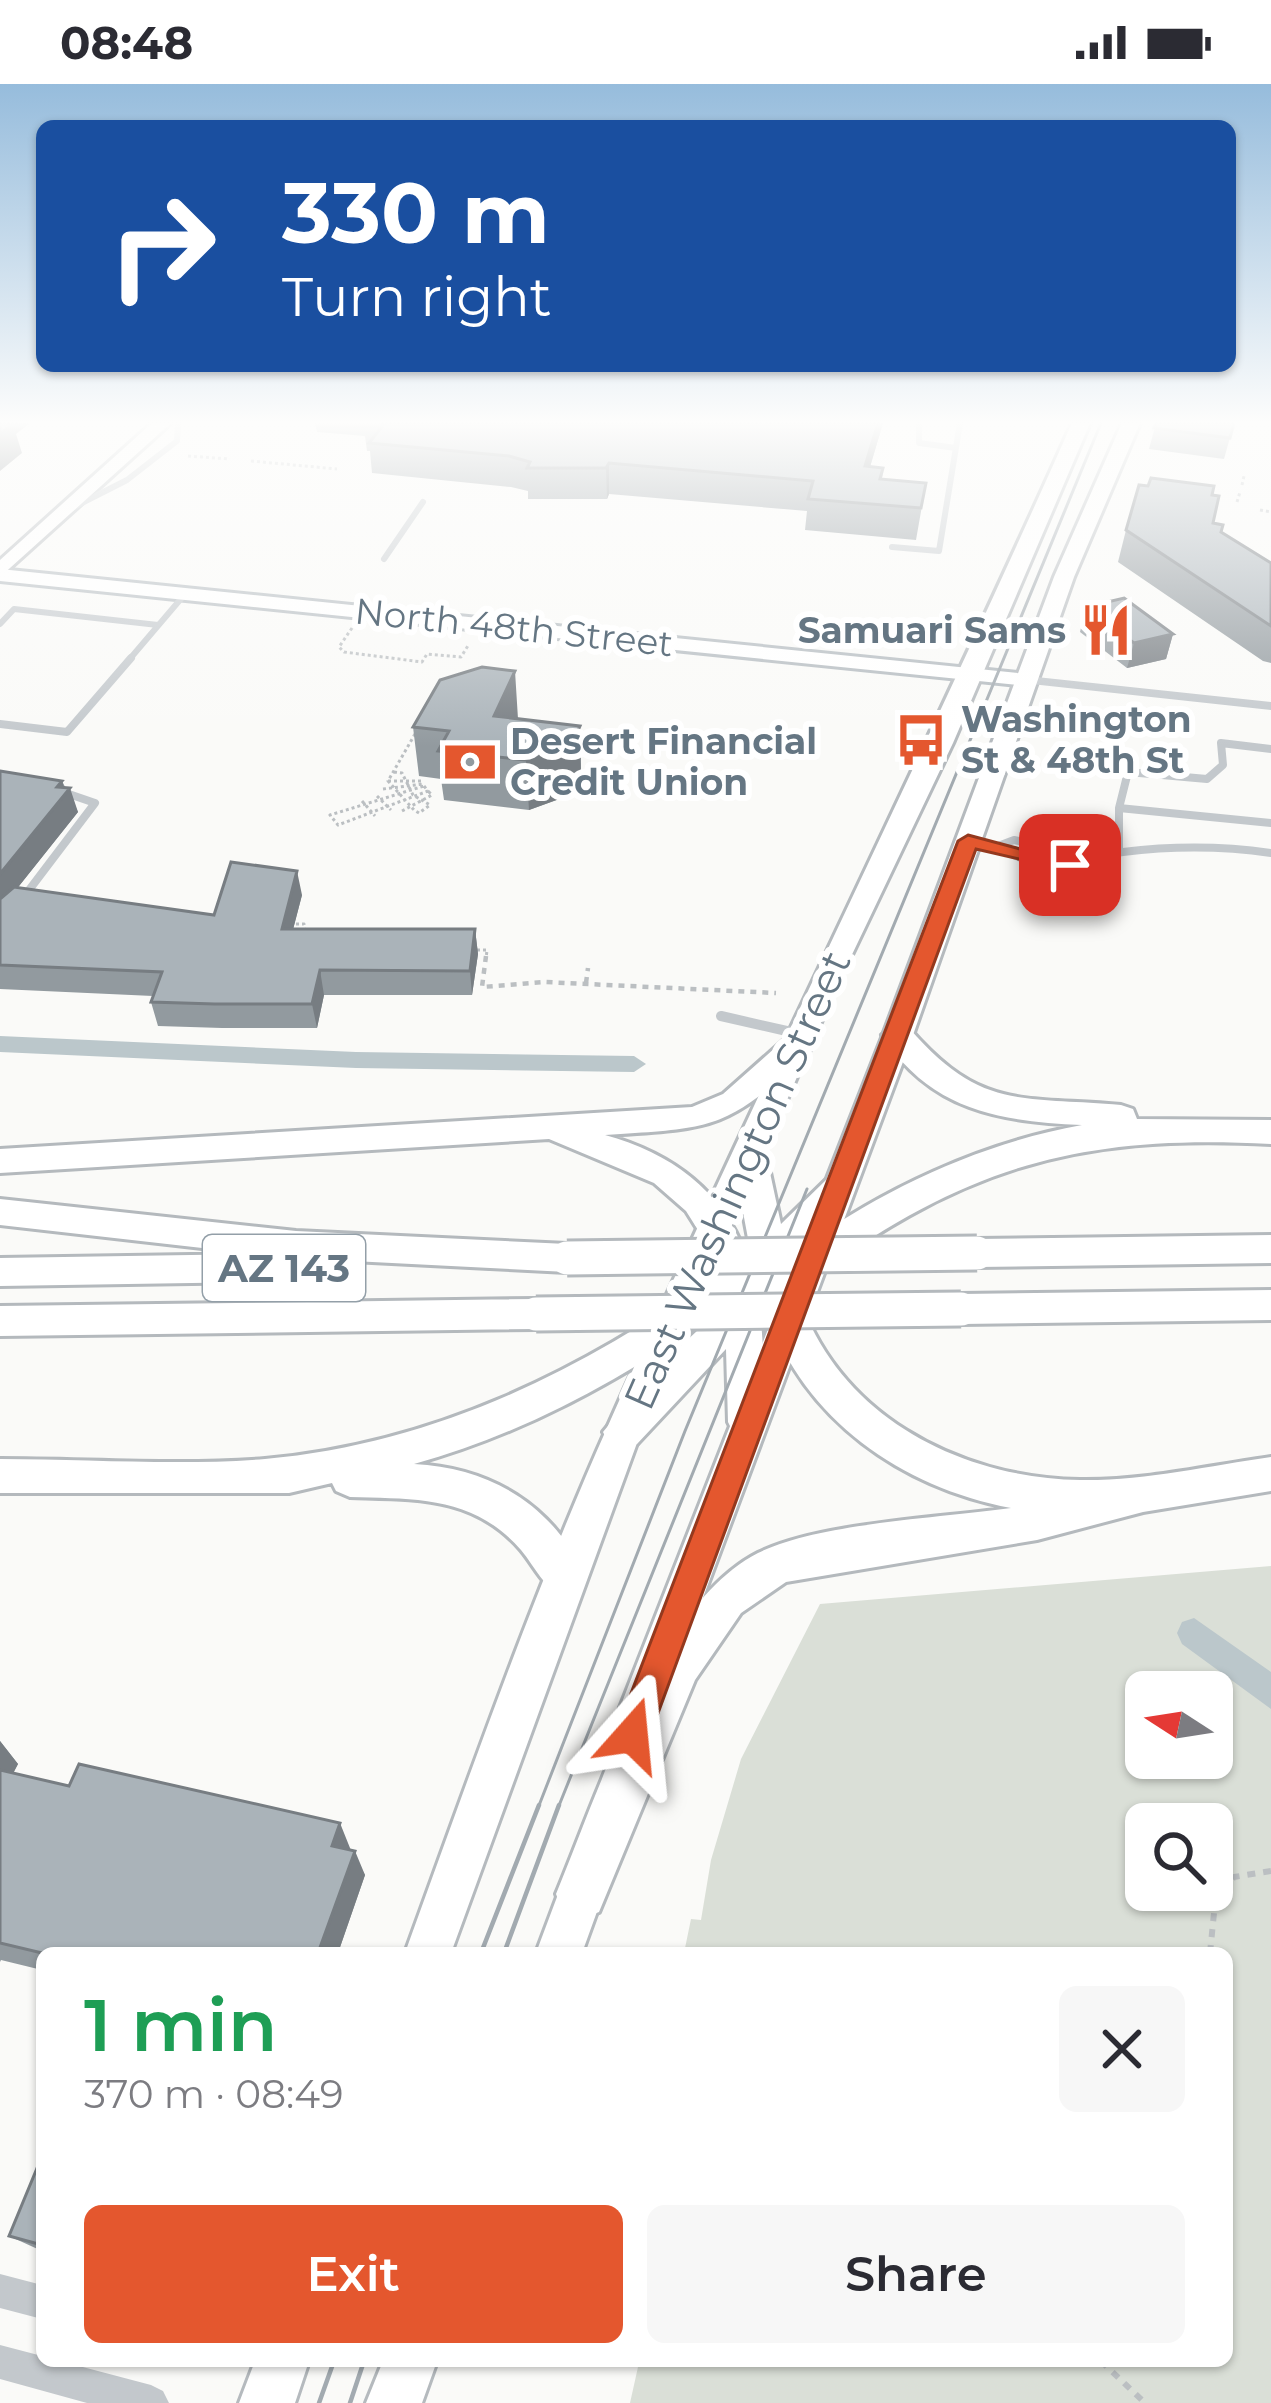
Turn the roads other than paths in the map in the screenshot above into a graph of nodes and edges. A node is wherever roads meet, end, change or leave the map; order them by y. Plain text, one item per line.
1 (46, 531) edge
2 (403, 531) edge
3 (941, 531) edge
4 (1034, 531) edge
5 (1082, 531) edge
6 (892, 547) dead end
7 (384, 559) dead end
8 (0, 573) edge
9 (185, 594) junction
10 (0, 623) edge
11 (158, 625) junction
12 (972, 674) junction
13 (1027, 680) junction
14 (1271, 706) edge
15 (0, 724) edge
16 (1271, 749) edge
17 (50, 790) edge
18 (1119, 808) junction
19 (1271, 823) edge
20 (983, 843) junction
21 (1040, 844) junction
22 (1119, 852) junction
23 (1271, 853) edge
24 (1093, 858) junction
25 (1039, 860) junction
26 (10, 914) edge
27 (721, 1016) dead end
28 (898, 1035) junction
29 (799, 1041) junction
30 (1208, 1129) junction
31 (519, 1132) junction
32 (1271, 1132) edge
33 (749, 1154) junction
34 (0, 1161) edge
35 (838, 1189) joint
36 (0, 1212) edge
37 (718, 1224) junction
38 (1271, 1249) edge
39 (567, 1258) junction
40 (0, 1272) edge
41 (787, 1281) junction
42 (740, 1297) junction
43 (1271, 1305) edge
44 (0, 1321) edge
45 (671, 1325) junction
46 (748, 1422) junction
47 (623, 1432) junction
48 (269, 1474) junction
49 (1271, 1474) edge
50 (0, 1476) edge
51 (1150, 1492) junction
52 (565, 1577) junction
53 (581, 1894) junction
54 (430, 1947) edge
55 (562, 1947) edge
56 (0, 2291) edge
57 (36, 2300) edge
58 (0, 2362) edge
59 (408, 2367) edge
60 (152, 2403) edge
61 (394, 2403) edge

1 - 8 main road
2 - 7 lane
3 - 6 lane
4 - 12 main road, East Washington Street
5 - 13 main road, East Washington Street
8 - 9 street, North 48th Street
9 - 11 lane
9 - 12 street, North 48th Street
10 - 11 lane
11 - 15 lane
12 - 13 street, North 48th Street
12 - 29 main road, East Washington Street
13 - 14 street
13 - 20 main road, East Washington Street
16 - 18 lane
17 - 26 lane
18 - 19 lane
18 - 22 lane
20 - 21 lane
20 - 25 lane
20 - 28 main road, East Washington Street
21 - 24 lane
21 - 25 lane
22 - 23 lane
22 - 24 lane
24 - 25 lane
27 - 29 lane
28 - 30 highway
28 - 35 main road, East Washington Street
29 - 31 highway
29 - 33 main road, East Washington Street
30 - 32 highway
30 - 41 highway
31 - 34 highway
31 - 37 highway
33 - 37 main road, East Washington Street
33 - 41 highway
35 - 41 highway
36 - 39 highway
37 - 42 highway
37 - 45 main road, East Washington Street
38 - 39 highway, AZ 143, bridge
39 - 40 highway, AZ 143
41 - 42 highway
41 - 46 main road
41 - 51 highway
42 - 45 highway
42 - 46 highway
42 - 47 highway
43 - 44 highway, AZ 143, bridge
45 - 47 main road, East Washington Street
45 - 48 highway
46 - 53 main road
47 - 52 main road, East Washington Street
48 - 50 highway
48 - 52 highway
49 - 51 highway
51 - 53 highway
52 - 54 main road, East Washington Street
53 - 55 main road
56 - 57 street
58 - 60 street
59 - 61 main road

